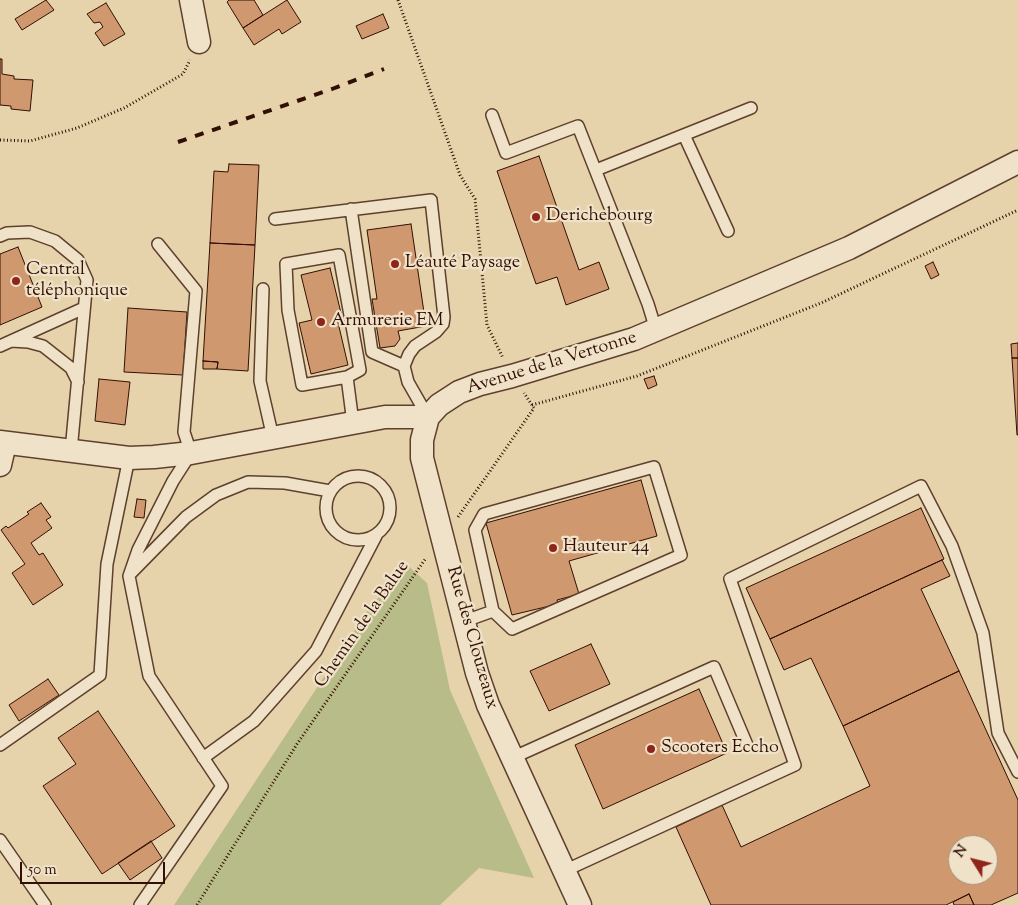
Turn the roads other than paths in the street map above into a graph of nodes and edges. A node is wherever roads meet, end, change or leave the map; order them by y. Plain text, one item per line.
1 (191, 0) edge
2 (198, 42) road end
3 (751, 108) dead end
4 (492, 115) dead end
5 (684, 135) junction
6 (1018, 162) edge
7 (596, 170) junction
8 (351, 209) junction
9 (275, 219) dead end
10 (728, 231) dead end
11 (0, 236) edge
12 (158, 244) dead end
13 (263, 289) dead end
14 (84, 308) junction
15 (656, 330) junction
16 (5, 344) edge
17 (404, 366) junction
18 (347, 377) junction
19 (78, 382) junction
20 (428, 417) junction
21 (353, 423) junction
22 (274, 438) junction
23 (2, 443) edge
24 (71, 451) junction
25 (191, 453) junction
26 (129, 458) junction
27 (0, 465) edge
28 (330, 491) junction
29 (376, 536) junction
30 (128, 576) junction
31 (493, 611) junction
32 (464, 621) junction
33 (0, 745) edge
34 (747, 745) dead end
35 (203, 758) junction
36 (512, 758) junction
37 (1018, 772) edge
38 (0, 840) edge
39 (564, 871) junction
40 (45, 905) edge
41 (140, 905) edge
42 (580, 905) edge

1 - 2 street
3 - 5 lane
4 - 7 lane
5 - 7 lane
5 - 10 lane
6 - 15 street, Avenue de la Vertonne
7 - 15 lane
8 - 9 lane
8 - 17 lane
8 - 17 lane
11 - 14 lane
12 - 25 lane
13 - 22 lane
14 - 16 lane
14 - 19 lane
15 - 20 street, Avenue de la Vertonne
16 - 19 lane
17 - 20 lane
18 - 18 lane
18 - 21 lane
19 - 24 lane
20 - 21 street
20 - 32 street, Rue des Clouzeaux
21 - 22 street
22 - 25 street
23 - 24 street
23 - 27 street
24 - 26 street
25 - 26 street
25 - 30 lane
26 - 33 lane
28 - 29 lane
28 - 29 lane
28 - 30 lane
29 - 35 lane
30 - 35 lane
31 - 31 lane
31 - 32 lane
32 - 36 street, Rue des Clouzeaux
34 - 36 lane
35 - 41 lane
36 - 39 street, Rue des Clouzeaux
37 - 39 lane
38 - 40 lane
39 - 42 street, Rue des Clouzeaux

